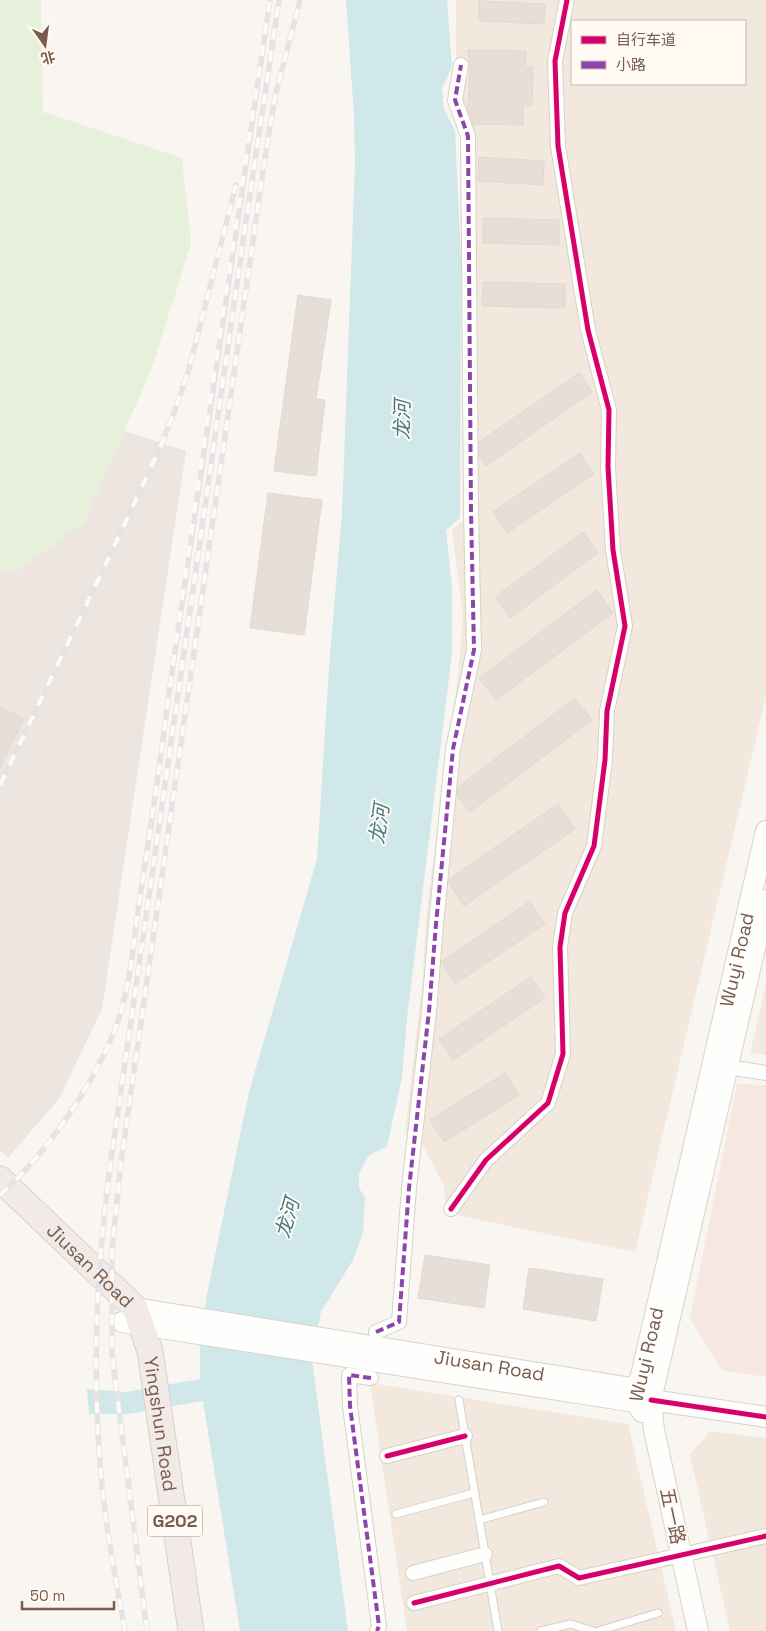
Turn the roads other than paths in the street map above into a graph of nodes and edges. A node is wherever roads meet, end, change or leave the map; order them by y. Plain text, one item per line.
1 (567, 0) edge
2 (461, 65) dead end
3 (766, 831) edge
4 (766, 900) edge
5 (720, 1066) junction
6 (766, 1074) edge
7 (0, 1179) edge
8 (0, 1198) edge
9 (451, 1209) dead end
10 (133, 1318) junction
11 (376, 1332) dead end
12 (371, 1378) dead end
13 (641, 1397) junction
14 (459, 1400) dead end
15 (151, 1412) junction
16 (766, 1417) edge
17 (654, 1430) joint
18 (465, 1436) junction
19 (388, 1456) dead end
20 (474, 1493) junction
21 (544, 1502) dead end
22 (396, 1514) dead end
23 (479, 1520) junction
24 (766, 1536) edge
25 (485, 1554) junction
26 (681, 1555) junction
27 (413, 1573) dead end
28 (490, 1584) junction
29 (414, 1602) dead end
30 (658, 1613) dead end
31 (174, 1631) edge
32 (191, 1631) edge
33 (377, 1631) edge
34 (498, 1631) edge
35 (541, 1631) edge
36 (593, 1631) edge
37 (598, 1631) edge
38 (698, 1631) edge

1 - 9 street
2 - 11 street
3 - 5 main road, Wuyi Road
4 - 5 main road, Wuyi Road
5 - 6 street
5 - 13 main road, Wuyi Road
7 - 10 highway, Jiusan Road / G202
8 - 10 highway, Jiusan Road / G202
10 - 13 main road, Jiusan Road
10 - 15 highway, Yingshun Road / G202
12 - 33 street
13 - 16 main road, Jiusan Road
13 - 17 main road, Wuyi Road
14 - 18 lane
15 - 31 highway, Yingshun Road / G202
15 - 32 highway, Yingshun Road / G202
17 - 26 main road, 五一路
18 - 19 street
18 - 20 lane
20 - 22 lane
20 - 23 lane
21 - 23 lane
23 - 25 lane
24 - 26 street
25 - 27 street
25 - 28 lane
26 - 28 street
26 - 38 main road, 五一路
28 - 29 street
28 - 34 lane
30 - 37 lane
35 - 36 lane

